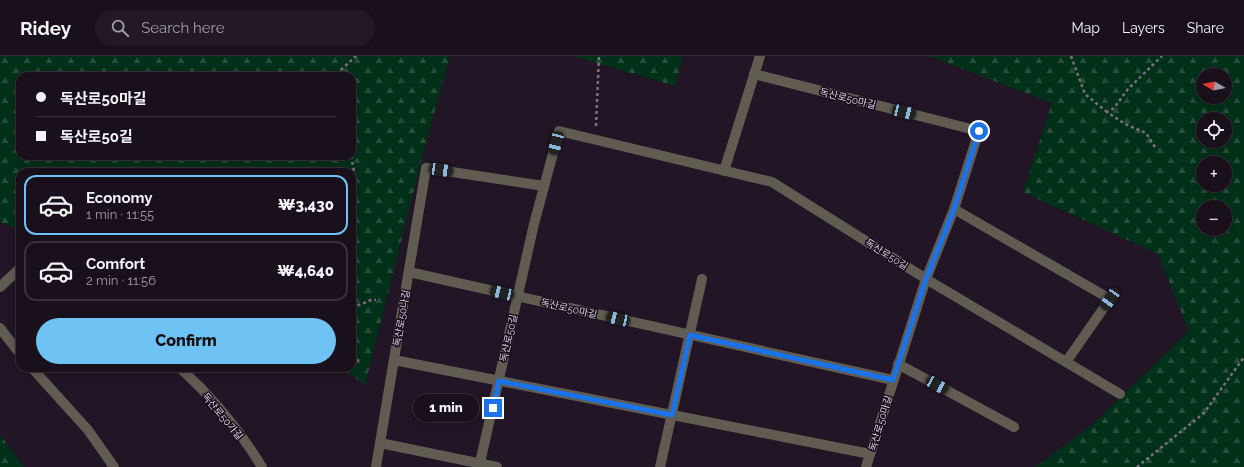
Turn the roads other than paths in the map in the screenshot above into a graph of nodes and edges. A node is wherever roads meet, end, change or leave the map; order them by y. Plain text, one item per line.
1 (760, 56) edge
2 (754, 74) junction
3 (724, 171) junction
4 (544, 186) junction
5 (954, 209) junction
6 (16, 272) edge
7 (408, 272) junction
8 (926, 279) junction
9 (702, 280) dead end
10 (0, 286) edge
11 (518, 296) junction
12 (0, 328) edge
13 (690, 335) junction
14 (16, 349) edge
15 (394, 360) junction
16 (1066, 362) junction
17 (898, 364) junction
18 (36, 372) edge
19 (184, 372) edge
20 (893, 380) junction
21 (499, 381) junction
22 (1120, 394) dead end
23 (672, 415) junction
24 (1014, 427) dead end
25 (380, 443) junction
26 (870, 454) junction
27 (480, 465) edge
28 (114, 467) edge
29 (262, 467) edge
30 (376, 467) edge
31 (497, 467) edge
32 (660, 467) edge
33 (866, 467) edge

1 - 2 street
2 - 3 street
2 - 5 street, 독산로50마길
3 - 4 street, 독산로50길
3 - 8 street, 독산로50길
4 - 7 street, 독산로50나길
4 - 11 street, 독산로50길
5 - 8 street, 독산로50마길
5 - 16 street
6 - 10 street
7 - 11 street, 독산로50마길
7 - 15 street, 독산로50나길
8 - 16 street, 독산로50길
8 - 17 street, 독산로50마길
9 - 13 street
11 - 13 street, 독산로50마길
11 - 21 street, 독산로50길
12 - 14 street
13 - 20 street, 독산로50마길
13 - 23 street
15 - 21 street
15 - 25 street, 독산로50나길
16 - 22 street, 독산로50길
17 - 20 street, 독산로50마길
17 - 24 street
18 - 28 street
19 - 29 street, 독산로50가길
20 - 26 street, 독산로50마길
21 - 23 street
21 - 27 street, 독산로50길
23 - 26 street
23 - 32 street
25 - 27 street
25 - 30 street, 독산로50나길
26 - 33 street, 독산로50마길
27 - 31 street

